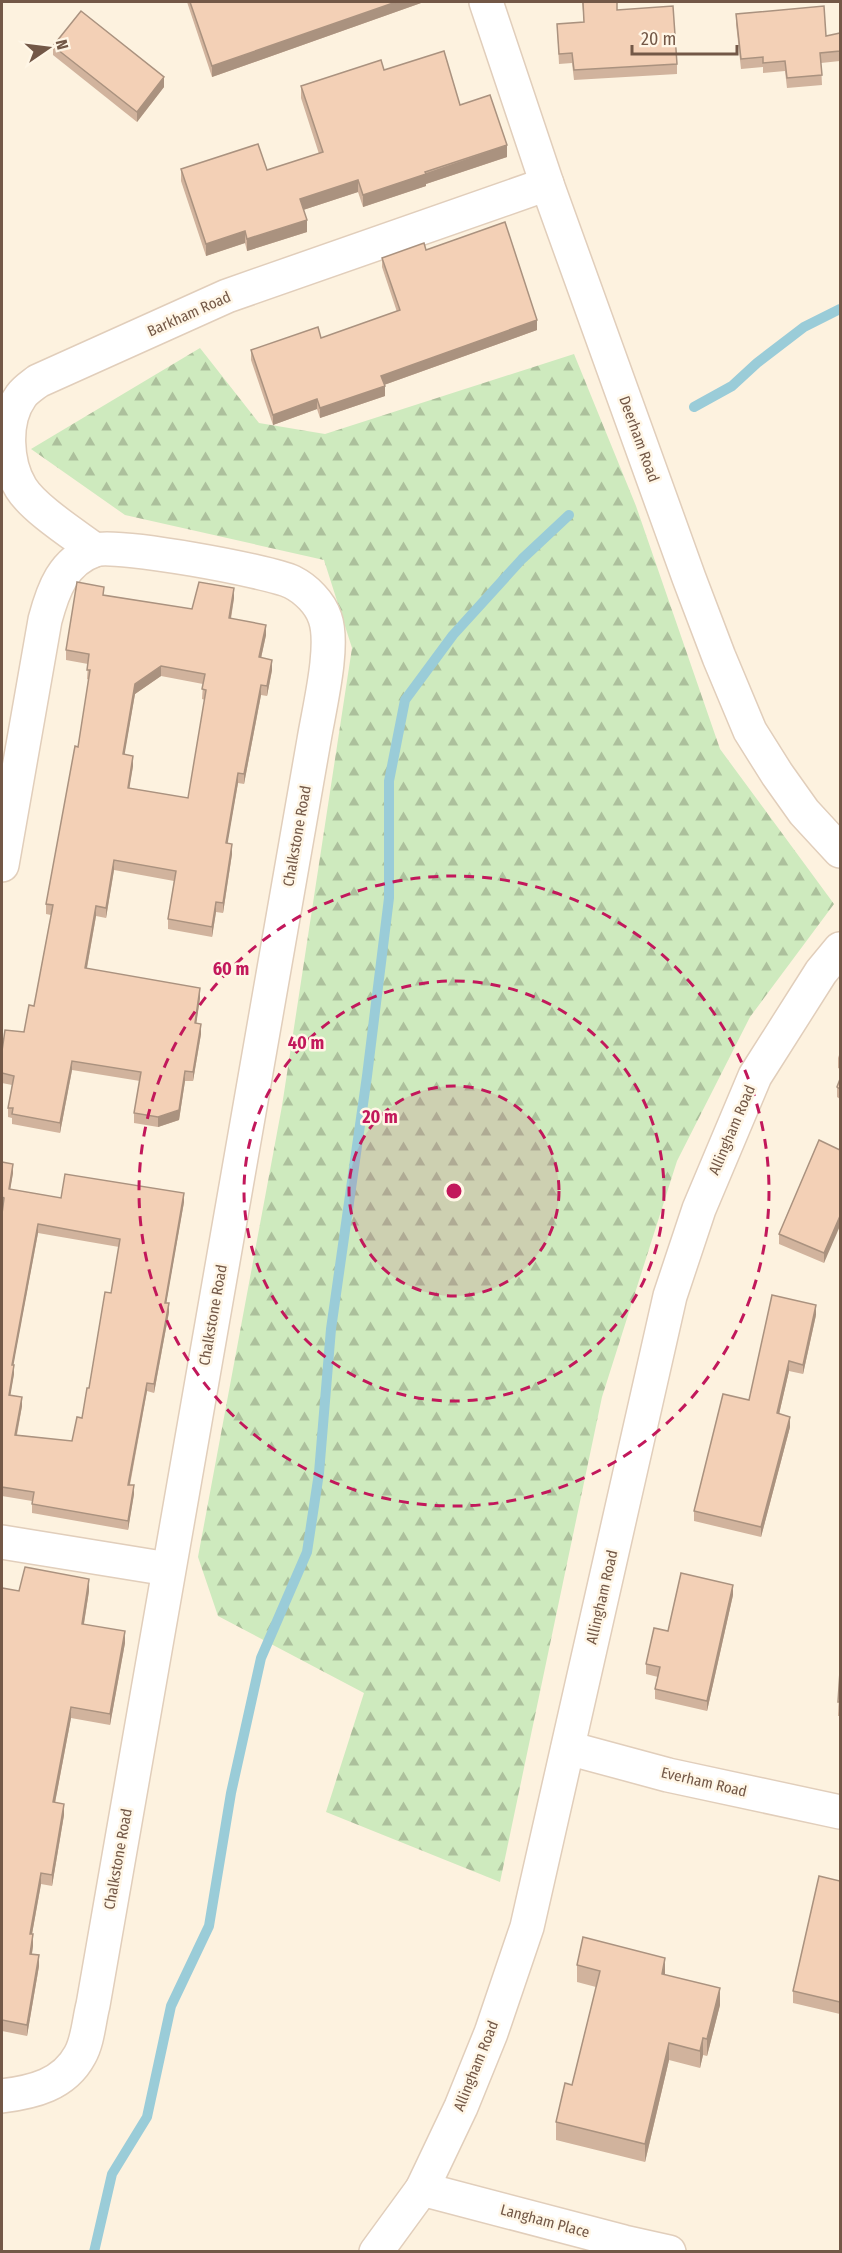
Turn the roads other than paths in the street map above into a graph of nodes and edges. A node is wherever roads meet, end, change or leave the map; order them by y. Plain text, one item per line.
1 (486, 2) edge
2 (548, 184) junction
3 (95, 550) junction
4 (7, 799) edge
5 (840, 851) edge
6 (2, 865) edge
7 (840, 949) edge
8 (2, 1542) edge
9 (168, 1569) junction
10 (568, 1748) junction
11 (840, 1812) edge
12 (2, 2096) edge
13 (422, 2189) junction
14 (376, 2252) edge
15 (669, 2252) edge

1 - 2 street, Deerham Road
2 - 3 street, Barkham Road
2 - 5 street, Deerham Road
3 - 4 street
3 - 9 street, Chalkstone Road
4 - 6 street
7 - 10 street, Allingham Road
8 - 9 street
9 - 12 street, Chalkstone Road
10 - 11 street, Everham Road
10 - 13 street, Allingham Road
13 - 14 street, Allingham Road
13 - 15 street, Langham Place

